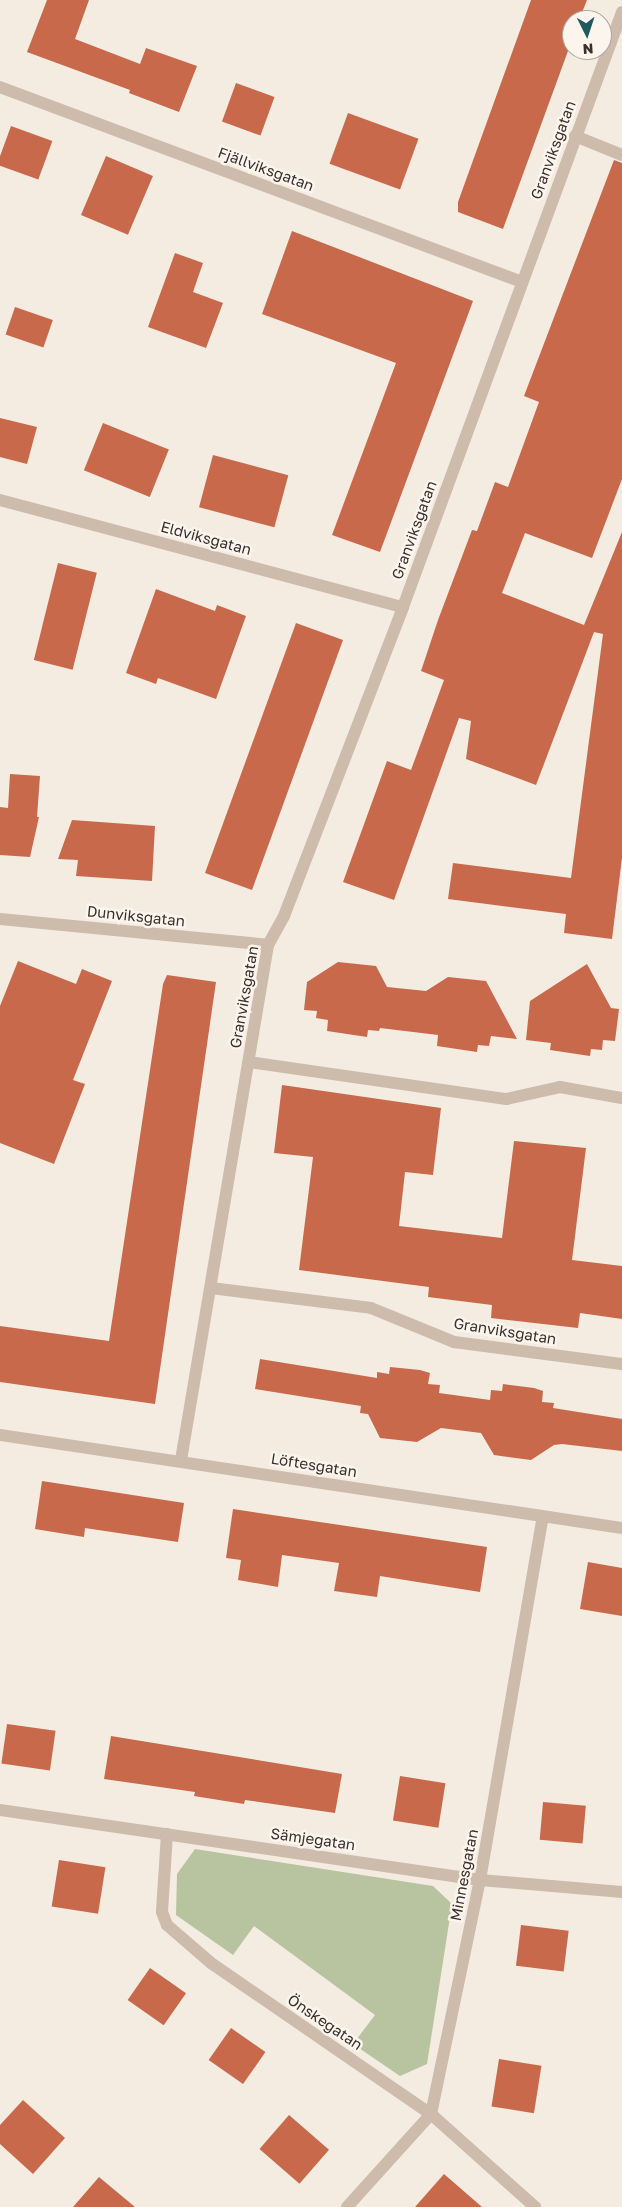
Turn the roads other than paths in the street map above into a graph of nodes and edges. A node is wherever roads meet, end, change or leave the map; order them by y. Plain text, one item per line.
1 (622, 12) edge
2 (0, 88) edge
3 (574, 136) junction
4 (622, 155) edge
5 (522, 282) junction
6 (0, 500) edge
7 (403, 607) junction
8 (0, 919) edge
9 (268, 945) junction
10 (249, 1062) junction
11 (622, 1098) edge
12 (211, 1288) junction
13 (622, 1364) edge
14 (0, 1435) edge
15 (181, 1460) junction
16 (542, 1517) junction
17 (622, 1528) edge
18 (0, 1810) edge
19 (167, 1834) junction
20 (480, 1880) junction
21 (622, 1892) edge
22 (431, 2114) junction
23 (347, 2207) edge
24 (535, 2207) edge

1 - 3 street, Granviksgatan
2 - 5 street, Fjällviksgatan
3 - 4 street
3 - 5 street, Granviksgatan
5 - 7 street, Granviksgatan
6 - 7 street, Eldviksgatan
7 - 9 street, Granviksgatan
8 - 9 street, Dunviksgatan
9 - 10 street, Granviksgatan
10 - 11 street, Granviksgatan
10 - 12 street, Granviksgatan
12 - 13 street, Granviksgatan
12 - 15 street, Granviksgatan
14 - 15 street, Löftesgatan
15 - 16 street, Löftesgatan
16 - 17 street, Löftesgatan
16 - 20 street, Minnesgatan
18 - 19 street, Sämjegatan
19 - 20 street, Sämjegatan
19 - 22 street, Önskegatan
20 - 21 street, Sämjegatan
20 - 22 street, Minnesgatan
22 - 23 street
22 - 24 street, Önskegatan

